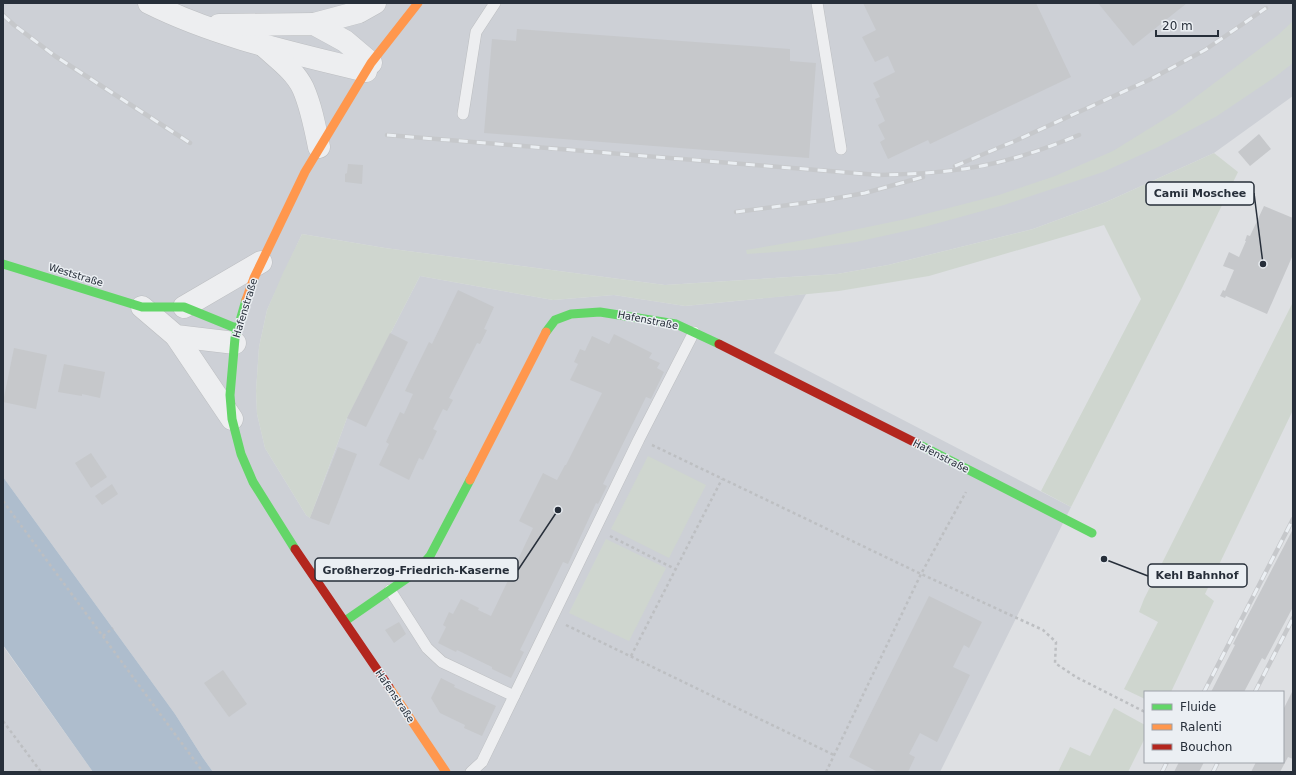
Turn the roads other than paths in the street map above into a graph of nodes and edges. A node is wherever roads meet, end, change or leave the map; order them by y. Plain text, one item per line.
1 (149, 3) edge
2 (375, 3) edge
3 (418, 3) edge
4 (496, 3) edge
5 (817, 3) edge
6 (314, 24) junction
7 (202, 25) junction
8 (262, 45) junction
9 (369, 67) junction
10 (463, 114) dead end
11 (319, 147) junction
12 (841, 149) dead end
13 (261, 262) junction
14 (3, 264) edge
15 (142, 307) junction
16 (184, 307) junction
17 (694, 332) junction
18 (176, 336) junction
19 (236, 336) junction
20 (232, 419) junction
21 (1092, 532) dead end
22 (390, 590) junction
23 (345, 621) junction
24 (514, 696) junction
25 (446, 772) edge
26 (471, 772) edge

1 - 7 street
2 - 6 street
3 - 9 street, Hafenstraße
4 - 10 lane
5 - 12 lane
6 - 7 street
6 - 9 street
7 - 8 street
8 - 9 street
8 - 11 street
9 - 11 street, Hafenstraße
11 - 13 street, Hafenstraße
13 - 16 street
13 - 19 street, Hafenstraße
14 - 15 street, Weststraße
15 - 16 street, Weststraße
15 - 18 street
16 - 19 street
17 - 21 street, Hafenstraße
17 - 22 street, Hafenstraße
17 - 24 lane
18 - 19 street
18 - 20 street
19 - 20 street, Hafenstraße
20 - 23 street, Hafenstraße
22 - 23 street, Hafenstraße
22 - 24 lane
23 - 25 street, Hafenstraße
24 - 26 lane

